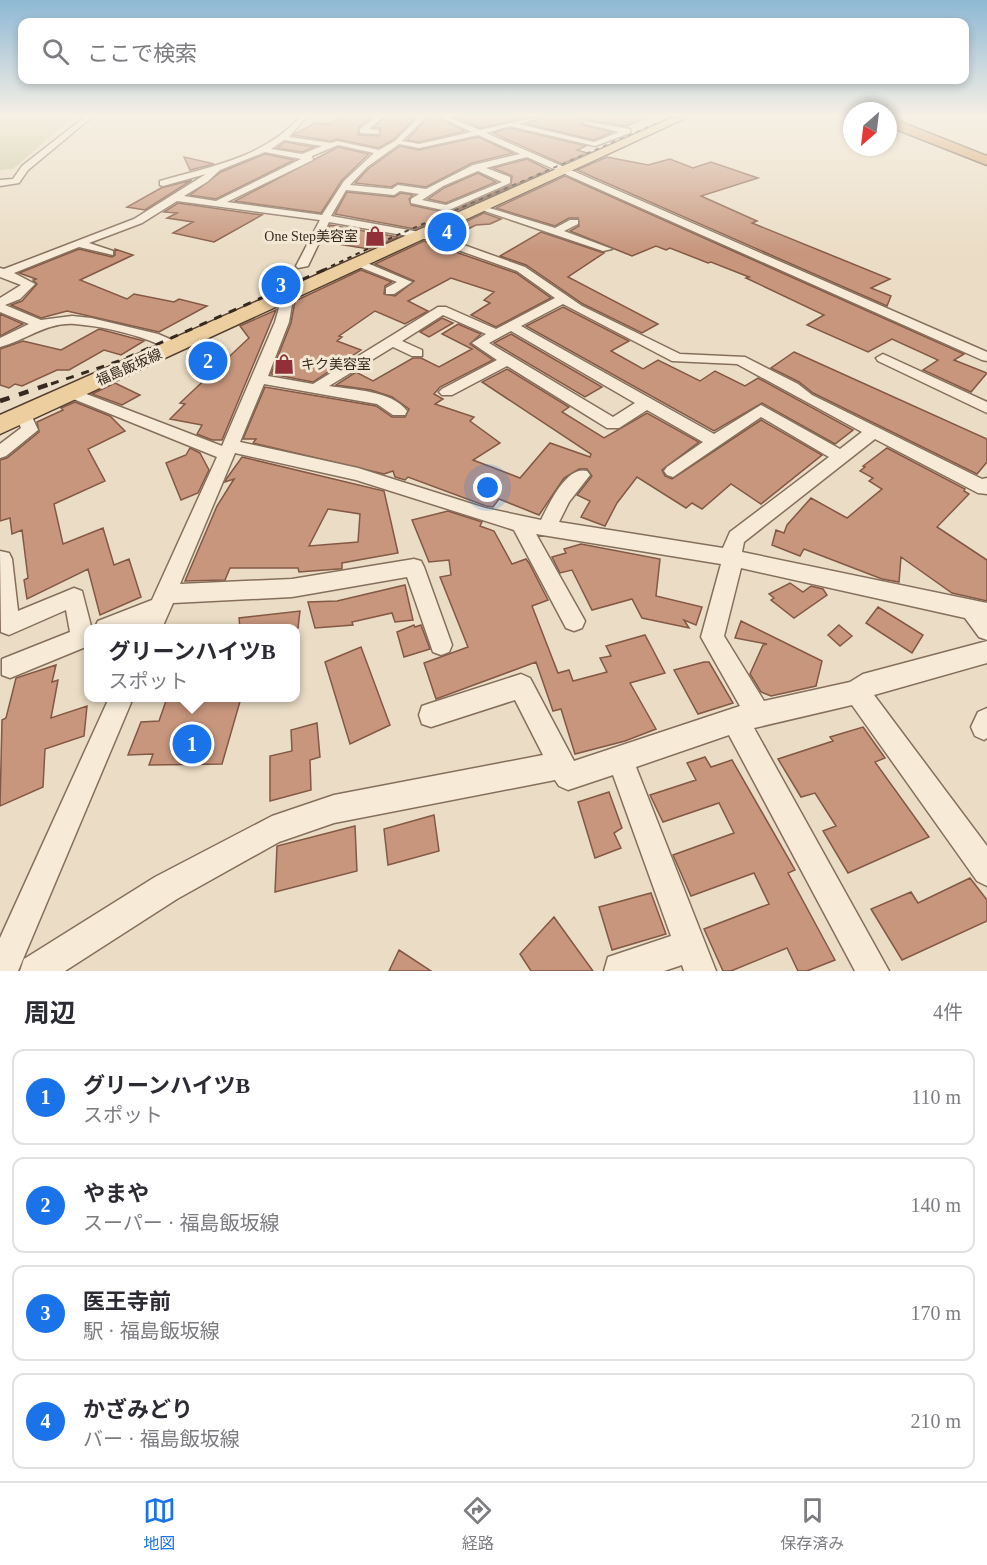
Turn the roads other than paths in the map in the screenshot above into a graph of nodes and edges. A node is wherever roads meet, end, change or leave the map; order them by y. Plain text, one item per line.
1 (33, 161) edge
2 (232, 161) edge
3 (303, 161) edge
4 (367, 161) edge
5 (498, 161) edge
6 (543, 161) edge
7 (579, 161) edge
8 (219, 166) junction
9 (476, 167) junction
10 (561, 169) junction
11 (0, 183) edge
12 (163, 183) dead end
13 (344, 187) junction
14 (426, 192) junction
15 (175, 198) junction
16 (218, 203) junction
17 (479, 206) junction
18 (325, 218) junction
19 (574, 222) dead end
20 (555, 232) junction
21 (420, 233) junction
22 (80, 244) junction
23 (607, 249) dead end
24 (109, 253) dead end
25 (356, 262) junction
26 (302, 266) dead end
27 (2, 272) edge
28 (390, 291) dead end
29 (288, 293) junction
30 (854, 298) junction
31 (563, 299) junction
32 (0, 303) edge
33 (837, 307) dead end
34 (0, 308) edge
35 (40, 324) junction
36 (511, 326) junction
37 (497, 334) junction
38 (392, 341) junction
39 (0, 343) edge
40 (174, 346) junction
41 (417, 353) dead end
42 (987, 357) edge
43 (883, 358) dead end
44 (507, 360) junction
45 (259, 379) junction
46 (316, 388) junction
47 (447, 392) dead end
48 (71, 393) junction
49 (647, 403) junction
50 (987, 408) edge
51 (399, 411) dead end
52 (23, 414) junction
53 (0, 425) edge
54 (873, 432) junction
55 (715, 442) junction
56 (228, 450) junction
57 (0, 452) edge
58 (841, 457) junction
59 (673, 471) dead end
60 (580, 474) dead end
61 (987, 484) edge
62 (521, 524) junction
63 (547, 527) junction
64 (730, 558) junction
65 (2, 559) dead end
66 (163, 601) junction
67 (979, 612) edge
68 (574, 621) dead end
69 (114, 624) edge
70 (153, 624) edge
71 (987, 630) edge
72 (84, 633) edge
73 (84, 637) edge
74 (441, 645) dead end
75 (987, 652) edge
76 (10, 667) dead end
77 (856, 692) junction
78 (119, 702) edge
79 (431, 716) dead end
80 (747, 717) junction
81 (620, 759) junction
82 (562, 765) junction
83 (987, 871) edge
84 (696, 959) edge
85 (620, 969) dead end
86 (2, 971) edge
87 (36, 971) edge
88 (873, 971) edge

1 - 11 street
2 - 8 street
3 - 16 street
4 - 13 street
5 - 9 street
6 - 10 street
7 - 10 main road, 福島飯坂線
8 - 12 street
8 - 15 street
9 - 14 street
9 - 14 street
10 - 17 main road, 福島飯坂線
10 - 30 street
13 - 14 street
13 - 18 street
15 - 16 street
15 - 22 street
16 - 18 street
17 - 20 street
17 - 21 main road, 福島飯坂線
18 - 21 street
18 - 26 street
19 - 20 street
20 - 23 street
21 - 25 main road, 福島飯坂線
21 - 31 street
22 - 24 street
22 - 27 street
25 - 28 street
25 - 29 main road, 福島飯坂線
27 - 32 street
29 - 40 main road, 福島飯坂線
29 - 45 street
30 - 33 street
30 - 42 street
31 - 36 street
31 - 54 street
34 - 35 street
35 - 39 street
35 - 40 street
36 - 37 street
36 - 49 street
37 - 38 street
37 - 44 street
38 - 41 street
38 - 46 street
40 - 48 main road, 福島飯坂線
43 - 50 street
44 - 47 street
44 - 49 street
45 - 46 street
45 - 56 street
46 - 51 street
48 - 52 main road, 福島飯坂線
48 - 56 street
49 - 55 street
52 - 53 main road, 福島飯坂線
52 - 57 street
54 - 58 street
54 - 61 street
55 - 58 street
55 - 59 street
56 - 62 street
56 - 66 street
58 - 64 street
60 - 63 street
62 - 63 street
62 - 68 street
63 - 64 street
64 - 67 street
64 - 80 street
65 - 72 street
66 - 69 street
66 - 70 street
66 - 74 street
67 - 71 street
73 - 76 street
75 - 77 street
77 - 80 street
77 - 83 street
78 - 86 street
79 - 82 street
80 - 81 street
80 - 88 street
81 - 82 street
81 - 84 street
82 - 87 street
84 - 85 street

